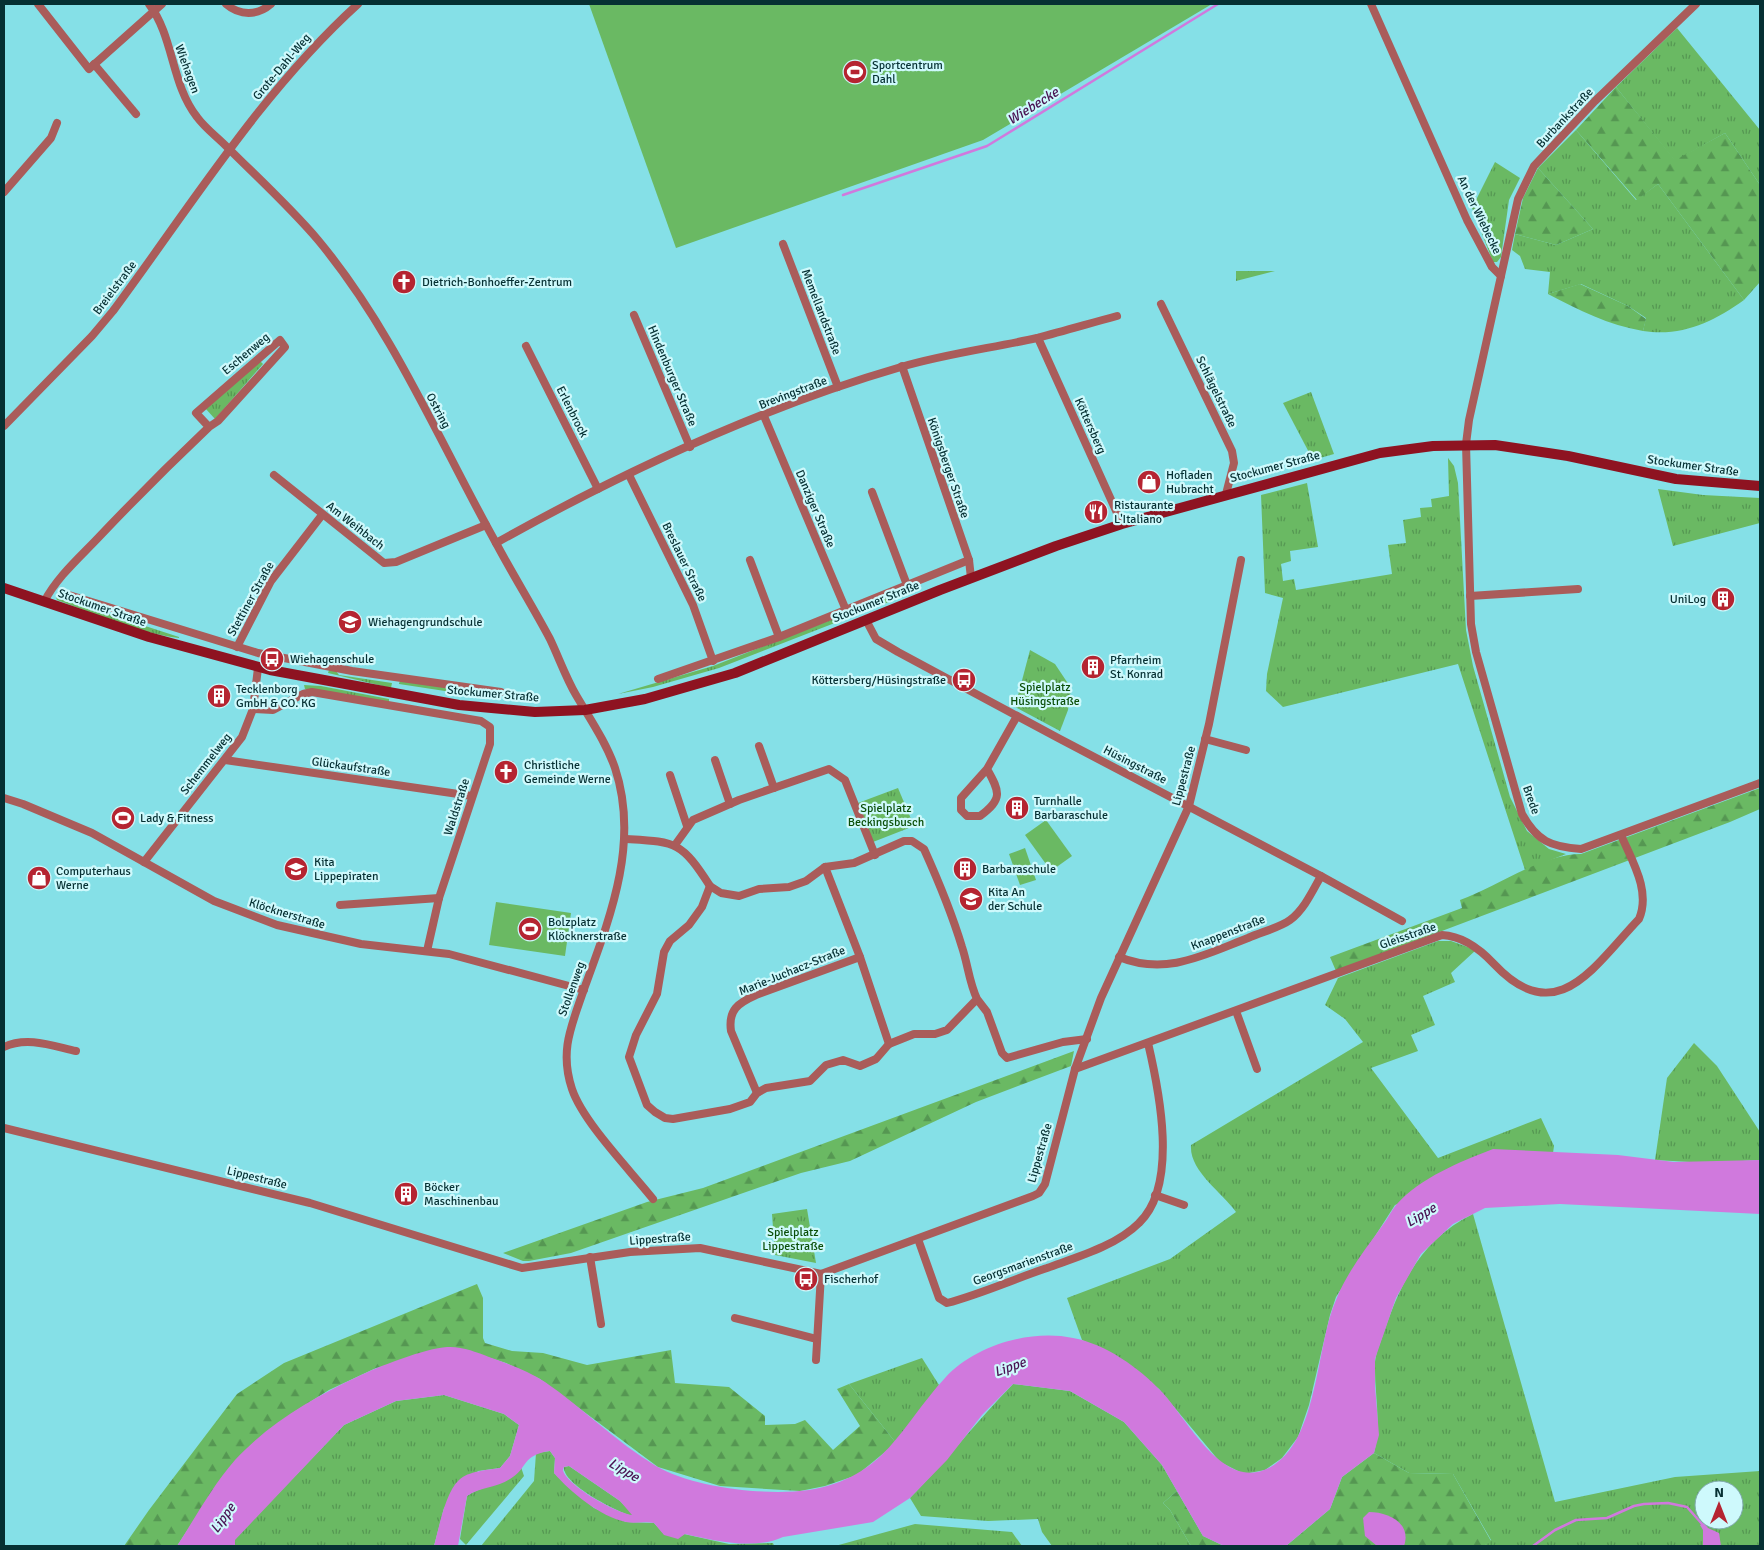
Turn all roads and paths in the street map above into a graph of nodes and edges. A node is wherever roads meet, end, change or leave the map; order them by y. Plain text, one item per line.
1 (38, 4) edge
2 (162, 4) edge
3 (226, 4) edge
4 (271, 4) edge
5 (358, 4) edge
6 (1371, 4) edge
7 (1696, 4) edge
8 (151, 7) edge
9 (94, 64) junction
10 (136, 114) dead end
11 (57, 123) dead end
12 (230, 150) junction
13 (4, 192) edge
14 (783, 244) dead end
15 (1501, 276) junction
16 (1161, 304) dead end
17 (634, 315) dead end
18 (1118, 316) dead end
19 (1038, 338) junction
20 (526, 346) dead end
21 (902, 366) junction
22 (838, 387) junction
23 (764, 416) junction
24 (4, 426) edge
25 (209, 426) junction
26 (1466, 444) junction
27 (690, 447) junction
28 (274, 475) dead end
29 (630, 475) junction
30 (1760, 486) edge
31 (598, 489) junction
32 (872, 492) dead end
33 (1226, 494) junction
34 (322, 515) junction
35 (1122, 524) junction
36 (486, 525) junction
37 (496, 543) junction
38 (750, 560) dead end
39 (968, 560) junction
40 (1241, 560) dead end
41 (971, 578) junction
42 (907, 585) junction
43 (4, 588) edge
44 (1578, 589) dead end
45 (68, 595) dead end
46 (1470, 596) junction
47 (44, 602) junction
48 (846, 610) junction
49 (866, 620) junction
50 (779, 637) junction
51 (237, 647) junction
52 (713, 661) junction
53 (258, 668) junction
54 (658, 679) dead end
55 (501, 692) dead end
56 (253, 709) junction
57 (586, 710) junction
58 (1017, 716) junction
59 (486, 723) joint
60 (1205, 739) junction
61 (759, 746) dead end
62 (1246, 750) dead end
63 (225, 760) junction
64 (715, 760) dead end
65 (987, 769) junction
66 (670, 775) dead end
67 (1760, 783) edge
68 (774, 788) junction
69 (472, 796) junction
70 (4, 798) edge
71 (730, 804) junction
72 (1189, 806) junction
73 (687, 826) junction
74 (1621, 835) junction
75 (626, 839) junction
76 (675, 844) junction
77 (875, 855) junction
78 (144, 862) junction
79 (824, 867) junction
80 (1321, 876) junction
81 (710, 886) junction
82 (439, 898) junction
83 (340, 905) dead end
84 (1402, 921) dead end
85 (427, 951) junction
86 (860, 957) junction
87 (1119, 957) junction
88 (584, 990) junction
89 (977, 999) junction
90 (1236, 1011) junction
91 (1087, 1039) junction
92 (1148, 1043) junction
93 (889, 1044) junction
94 (4, 1047) edge
95 (76, 1051) dead end
96 (1075, 1069) junction
97 (1257, 1069) dead end
98 (757, 1093) junction
99 (4, 1128) edge
100 (1155, 1195) junction
101 (653, 1199) dead end
102 (1184, 1205) dead end
103 (918, 1240) junction
104 (590, 1257) junction
105 (821, 1274) junction
106 (735, 1318) dead end
107 (601, 1324) dead end
108 (817, 1339) junction
109 (816, 1360) dead end

1 - 9 street
2 - 8 street
3 - 4 street
5 - 12 street, Grote-Dahl-Weg
6 - 15 street, An der Wiebecke
7 - 15 street, Burbankstraße
8 - 9 street
8 - 12 street, Wiehagen
9 - 10 street
11 - 13 street
12 - 24 street, Breielstraße
12 - 36 street, Ostring
14 - 22 street, Memellandstraße
15 - 26 street
16 - 33 street, Schlägelstraße
17 - 27 street, Hindenburger Straße
18 - 19 street, Brevingstraße
19 - 21 street, Brevingstraße
19 - 35 street, Köttersberg
20 - 31 street, Erlenbrock
21 - 22 street, Brevingstraße
21 - 39 street, Königsberger Straße
22 - 23 street, Brevingstraße
23 - 27 street, Brevingstraße
23 - 48 street, Danziger Straße
25 - 25 street, Eschenweg
25 - 47 street, Eschenweg
26 - 30 main road, Stockumer Straße
26 - 33 main road, Stockumer Straße
26 - 46 street, Brede
27 - 29 street, Brevingstraße
28 - 34 street, Am Weihbach
29 - 31 street, Brevingstraße
29 - 52 street, Breslauer Straße
31 - 37 street, Brevingstraße
32 - 42 street, Stockumer Straße
33 - 35 main road, Stockumer Straße
34 - 36 street, Am Weihbach
34 - 51 street, Stettiner Straße
35 - 41 main road, Stockumer Straße
36 - 37 street, Ostring
37 - 57 street, Ostring
38 - 50 street
39 - 41 street, Königsberger Straße
39 - 42 street, Stockumer Straße
40 - 60 street, Lippestraße
41 - 49 main road, Stockumer Straße
42 - 48 street, Stockumer Straße
43 - 47 main road, Stockumer Straße
44 - 46 street
45 - 51 street, Stockumer Straße
46 - 74 street, Brede
47 - 53 main road, Stockumer Straße
48 - 50 street, Stockumer Straße
49 - 57 main road, Stockumer Straße
49 - 58 street, Hüsingstraße
50 - 52 street, Stockumer Straße
51 - 55 street, Stockumer Straße
52 - 54 street, Stockumer Straße
53 - 56 street, Schemmelweg
53 - 57 main road, Stockumer Straße
56 - 59 street, Stockumer Straße
56 - 63 street, Schemmelweg
57 - 75 street, Stollenweg
58 - 65 street
58 - 72 street, Hüsingstraße
59 - 69 street, Waldstraße
60 - 62 street, Lippestraße
60 - 72 street, Lippestraße
61 - 68 street
63 - 69 street, Glückaufstraße
63 - 78 street, Schemmelweg
64 - 71 street
65 - 65 street
66 - 73 street
67 - 74 street, Brede
68 - 71 street
68 - 77 street
69 - 82 street, Waldstraße
70 - 78 street, Klöcknerstraße
71 - 73 street
72 - 80 street, Hüsingstraße
72 - 87 street, Lippestraße
73 - 76 street
74 - 90 street, Gleisstraße
75 - 76 street
75 - 88 street, Stollenweg
76 - 81 street
77 - 79 street
77 - 89 street
78 - 85 street, Klöcknerstraße
79 - 81 street
79 - 86 street, Marie-Juchacz-Straße
80 - 84 street, Hüsingstraße
80 - 87 street, Knappenstraße
81 - 98 street
82 - 83 street
82 - 85 street, Waldstraße
85 - 88 street, Klöcknerstraße
86 - 93 street, Marie-Juchacz-Straße
86 - 98 street, Marie-Juchacz-Straße
87 - 91 street, Lippestraße
88 - 101 street, Stollenweg
89 - 91 street
89 - 93 street
90 - 92 street, Gleisstraße
90 - 97 street
91 - 96 street, Lippestraße
92 - 96 street, Gleisstraße
92 - 100 street, Georgsmarienstraße
93 - 98 street
94 - 95 street
96 - 103 street, Lippestraße
99 - 104 street, Lippestraße
100 - 102 street
100 - 103 street, Georgsmarienstraße
103 - 105 street, Lippestraße
104 - 105 street, Lippestraße
104 - 107 street
105 - 108 street
106 - 108 street
108 - 109 street

